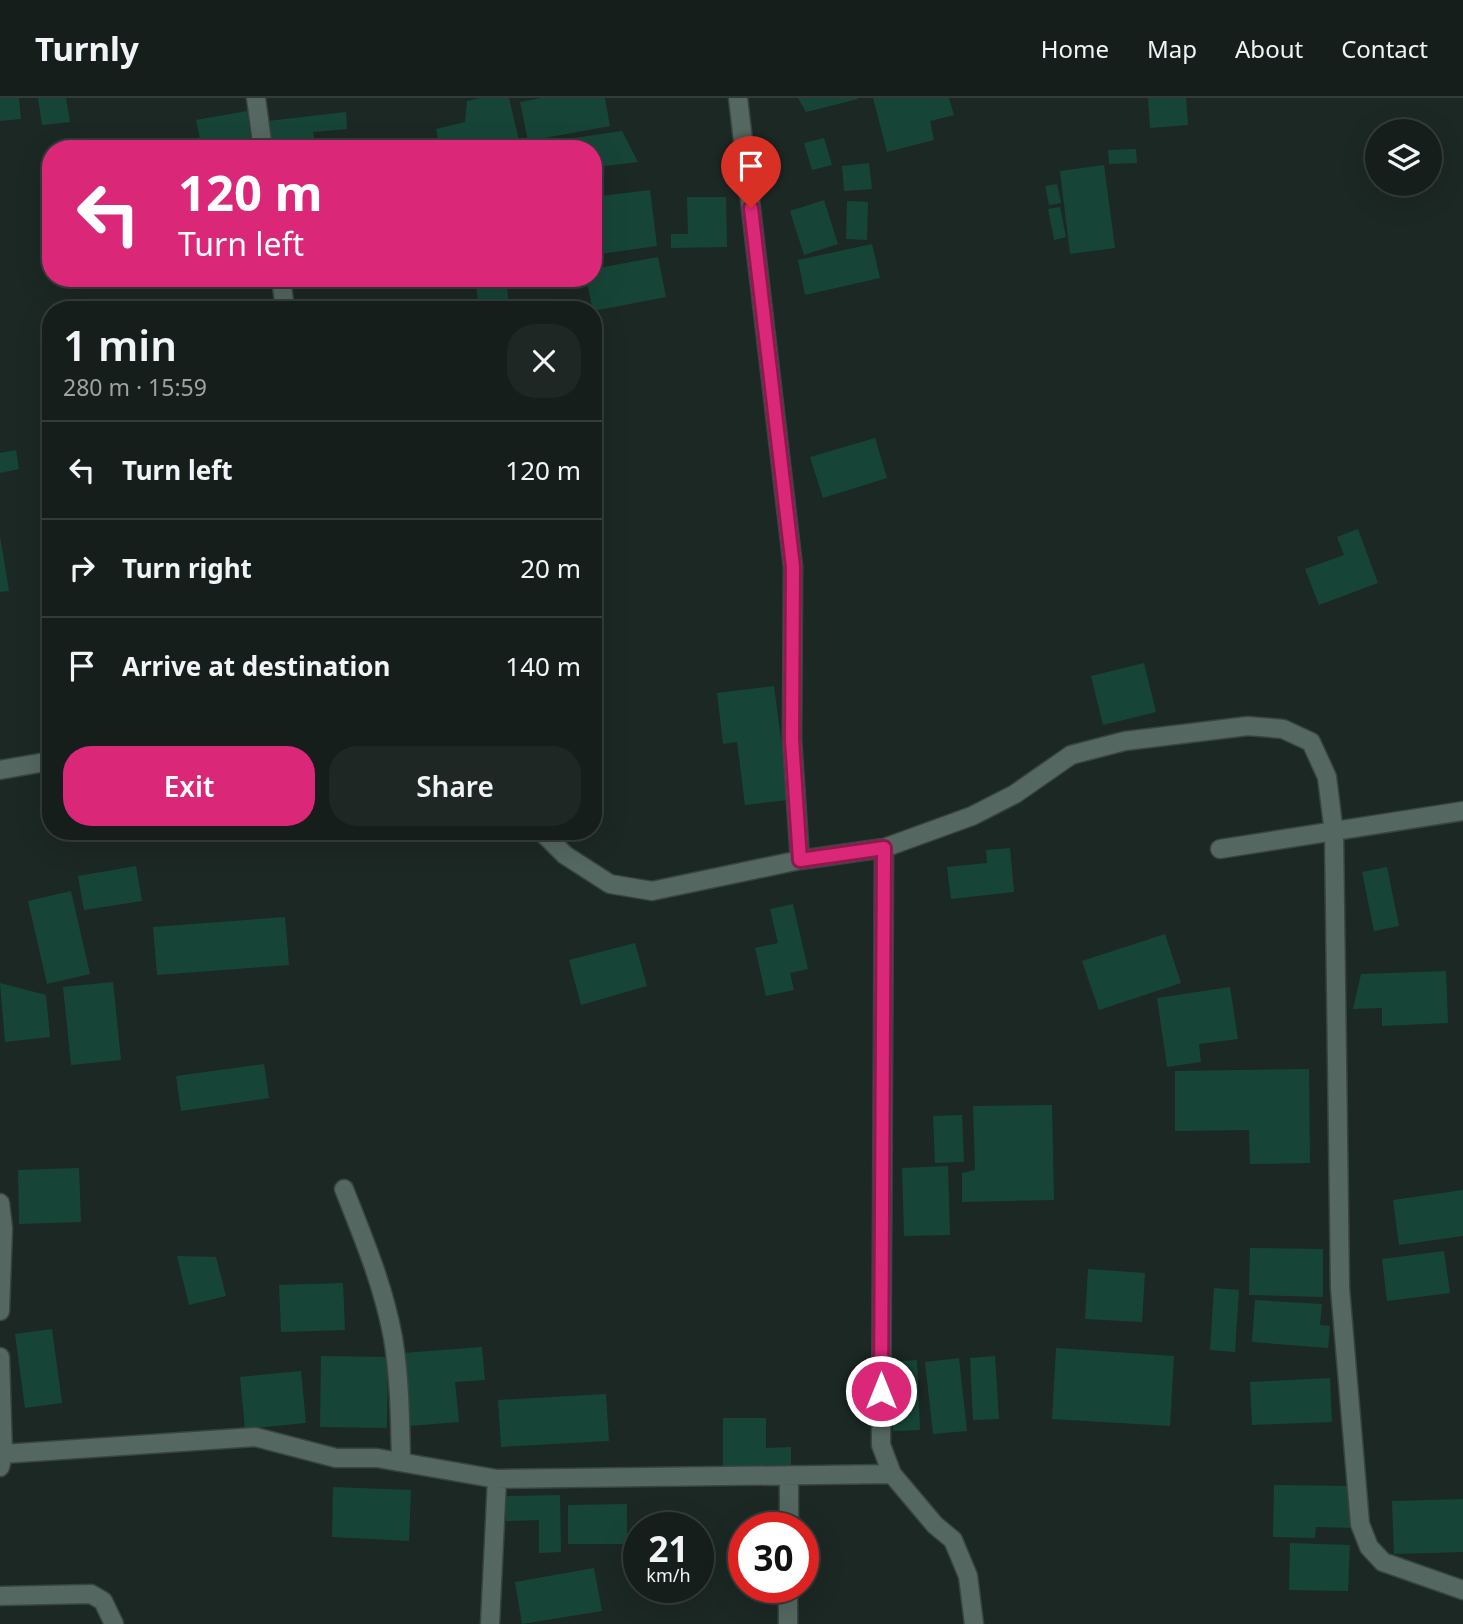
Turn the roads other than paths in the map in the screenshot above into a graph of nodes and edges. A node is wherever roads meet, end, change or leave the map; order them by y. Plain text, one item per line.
1 (256, 98) edge
2 (738, 98) edge
3 (262, 140) edge
4 (42, 762) edge
5 (0, 769) edge
6 (1463, 811) edge
7 (1334, 833) junction
8 (551, 840) edge
9 (884, 848) junction
10 (1220, 849) dead end
11 (800, 860) junction
12 (344, 1189) dead end
13 (0, 1203) edge
14 (0, 1311) edge
15 (0, 1357) edge
16 (1, 1461) edge
17 (401, 1462) junction
18 (892, 1475) junction
19 (789, 1476) junction
20 (497, 1479) junction
21 (789, 1512) edge
22 (1463, 1590) edge
23 (0, 1596) edge
24 (788, 1603) edge
25 (114, 1624) edge
26 (490, 1624) edge
27 (788, 1624) edge
28 (974, 1624) edge

1 - 3 street
2 - 11 street
4 - 5 street
6 - 7 street
7 - 9 street
7 - 10 street
7 - 22 street
8 - 11 street
9 - 11 street
9 - 18 street
12 - 17 street
13 - 14 street
15 - 16 street
16 - 17 street
17 - 20 street
18 - 19 street
18 - 28 street
19 - 20 street
19 - 21 street
20 - 26 street
23 - 25 street
24 - 27 street

